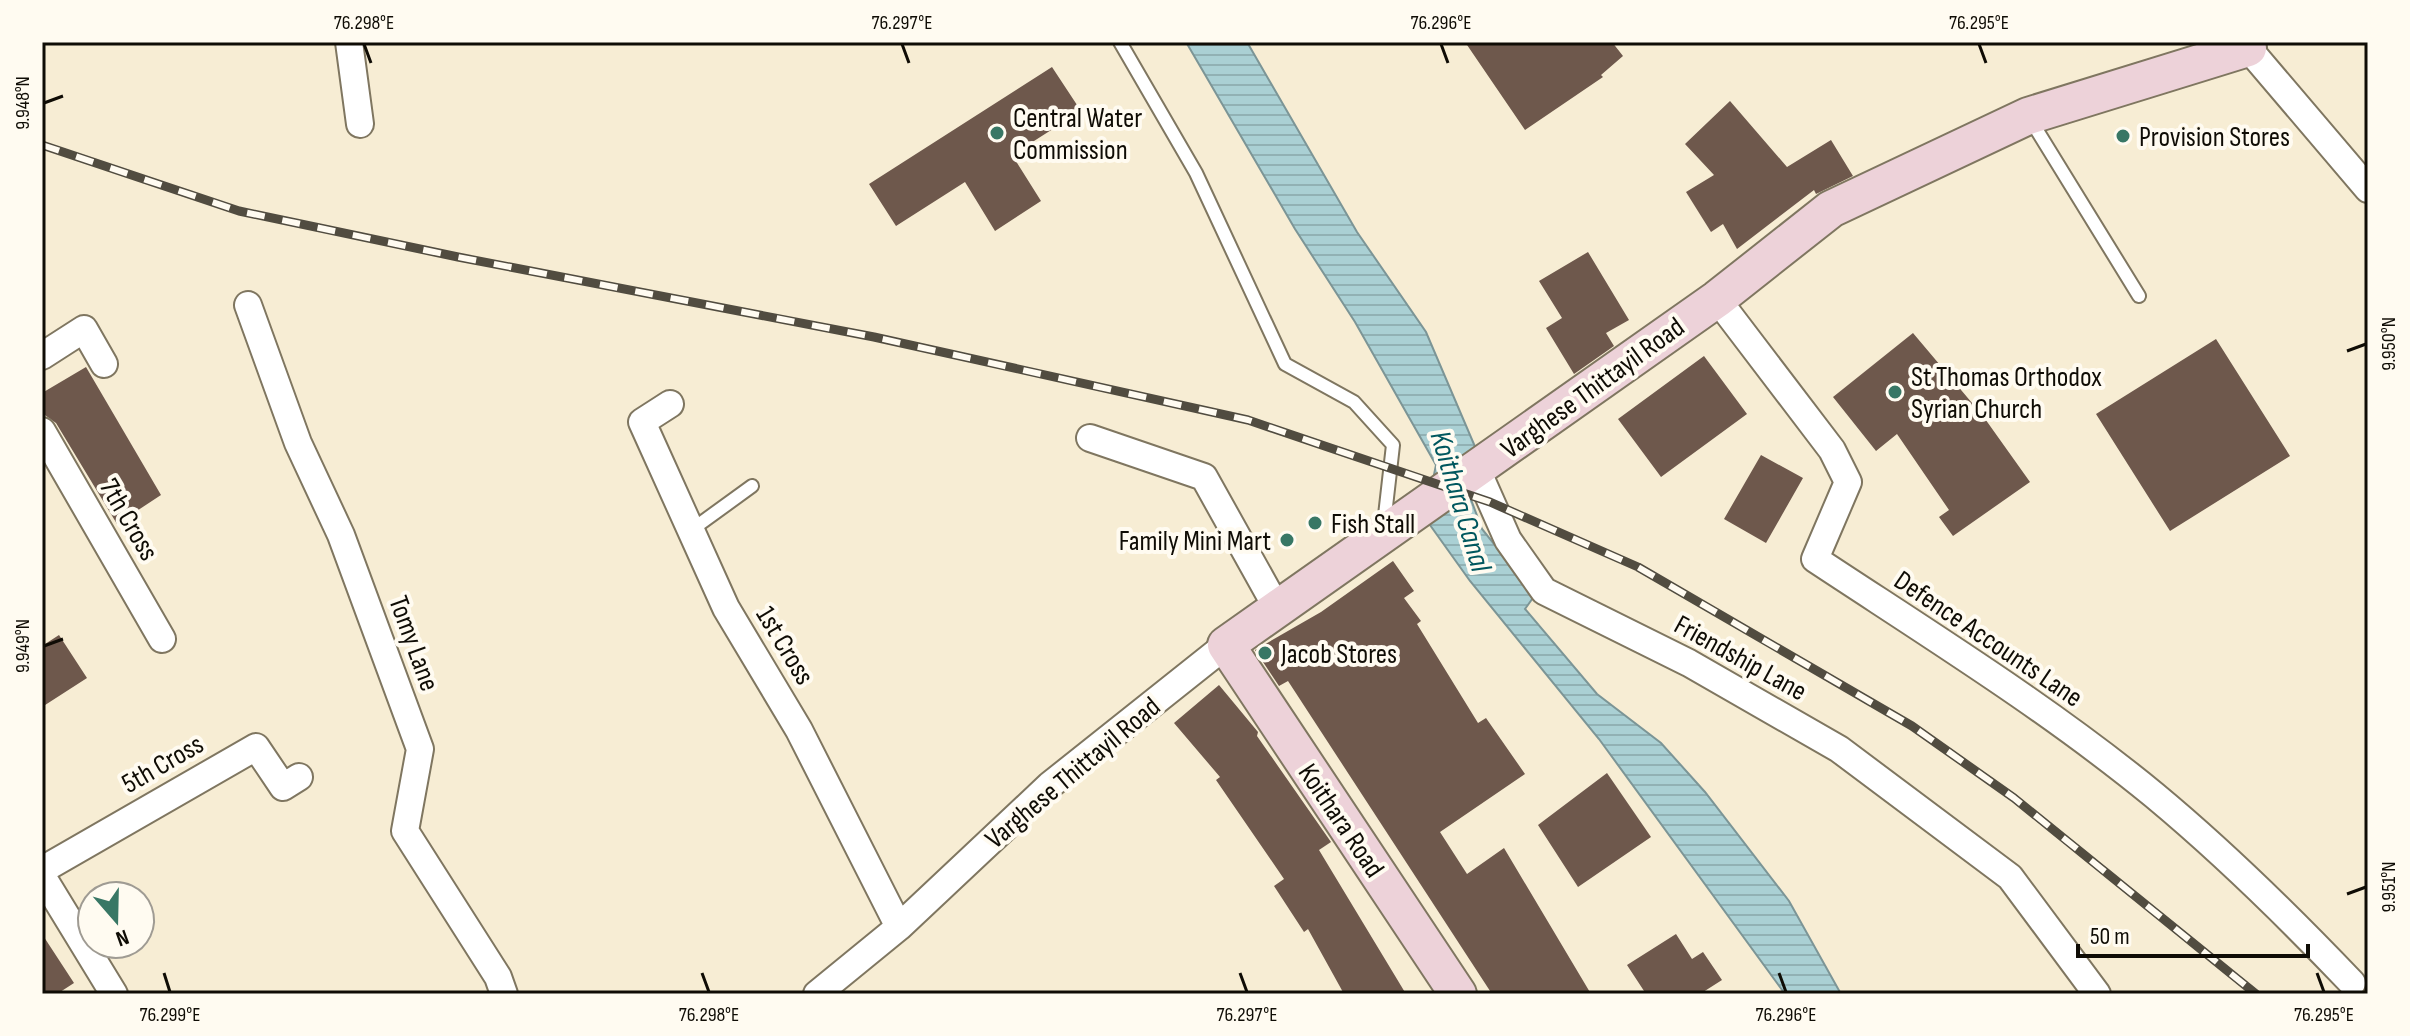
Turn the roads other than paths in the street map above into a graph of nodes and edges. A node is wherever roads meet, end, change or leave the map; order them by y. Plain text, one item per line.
1 (349, 42) edge
2 (1120, 42) edge
3 (2246, 45) edge
4 (2028, 116) junction
5 (360, 124) dead end
6 (2368, 189) edge
7 (2139, 296) dead end
8 (1717, 299) junction
9 (248, 305) dead end
10 (42, 356) edge
11 (104, 364) dead end
12 (670, 404) dead end
13 (42, 431) edge
14 (1090, 438) dead end
15 (1477, 470) junction
16 (752, 486) dead end
17 (690, 531) junction
18 (1383, 535) junction
19 (1277, 608) junction
20 (162, 639) dead end
21 (1226, 645) junction
22 (299, 777) dead end
23 (42, 870) edge
24 (42, 876) edge
25 (899, 927) junction
26 (2352, 983) dead end
27 (114, 994) edge
28 (504, 994) edge
29 (817, 994) edge
30 (1458, 994) edge
31 (2097, 994) edge

1 - 5 street
2 - 18 lane
3 - 4 street, Varghese Thittayil Road
3 - 6 street
4 - 7 lane
4 - 8 street, Varghese Thittayil Road
8 - 15 street, Varghese Thittayil Road
8 - 26 street, Defence Accounts Lane
9 - 28 street, Tomy Lane
10 - 11 street
12 - 17 street, 1st Cross
13 - 20 street, 7th Cross
14 - 19 street
15 - 18 street, Varghese Thittayil Road
15 - 31 street, Friendship Lane
16 - 17 lane
17 - 25 street, 1st Cross
18 - 19 street, Varghese Thittayil Road
19 - 21 street, Varghese Thittayil Road
21 - 25 street, Varghese Thittayil Road
21 - 30 street, Koithara Road
22 - 23 street, 5th Cross
24 - 27 street
25 - 29 street, Varghese Thittayil Road

